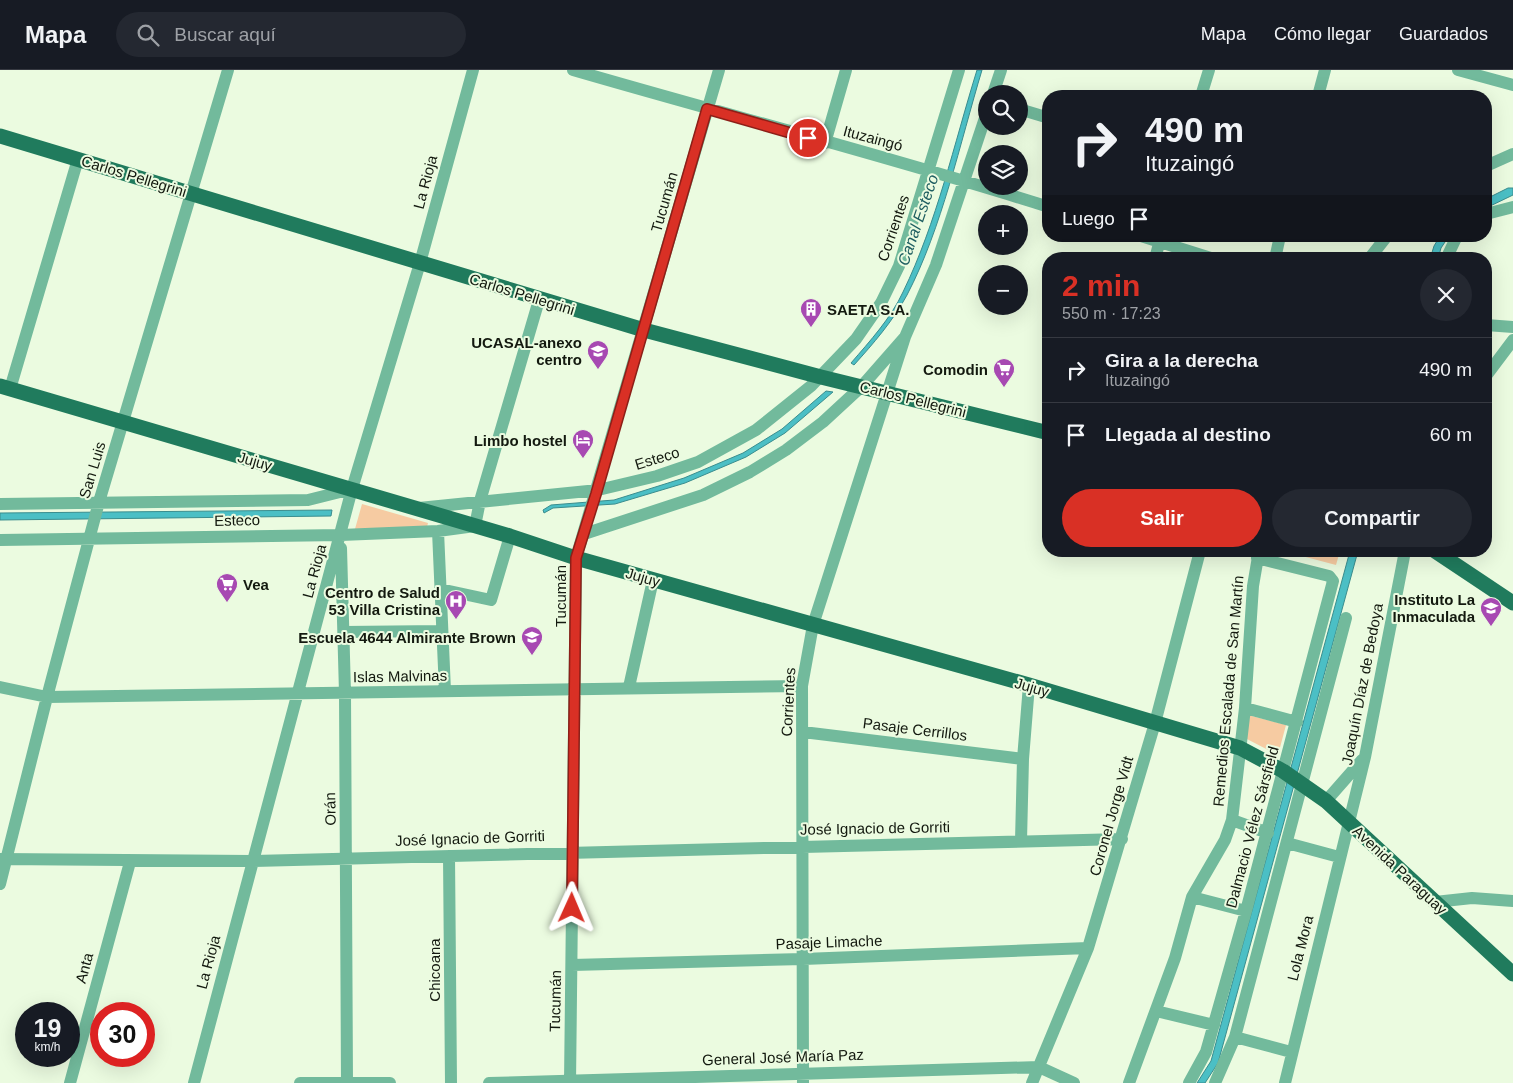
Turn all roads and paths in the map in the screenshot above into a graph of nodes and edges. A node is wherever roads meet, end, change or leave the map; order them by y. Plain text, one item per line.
1 (228, 70) edge
2 (473, 70) edge
3 (573, 70) edge
4 (719, 70) edge
5 (846, 70) edge
6 (959, 70) edge
7 (1001, 70) edge
8 (1209, 70) edge
9 (1325, 70) edge
10 (1458, 70) edge
11 (1483, 73) edge
12 (996, 85) edge
13 (1513, 85) edge
14 (1203, 90) edge
15 (1320, 90) edge
16 (707, 109) junction
17 (1028, 112) edge
18 (1042, 116) edge
19 (978, 135) edge
20 (0, 136) edge
21 (825, 142) junction
22 (1513, 154) edge
23 (78, 159) junction
24 (1492, 163) edge
25 (933, 171) junction
26 (961, 179) junction
27 (192, 194) junction
28 (1042, 205) edge
29 (1513, 209) edge
30 (1492, 213) edge
31 (1169, 242) edge
32 (1382, 242) edge
33 (1195, 252) edge
34 (1374, 252) edge
35 (420, 263) junction
36 (539, 300) junction
37 (1492, 325) edge
38 (1513, 327) edge
39 (644, 330) junction
40 (905, 337) junction
41 (1513, 340) edge
42 (1492, 368) edge
43 (820, 378) junction
44 (862, 386) junction
45 (5, 388) edge
46 (886, 392) junction
47 (123, 423) junction
48 (1042, 431) edge
49 (352, 489) junction
50 (597, 492) junction
51 (480, 501) junction
52 (99, 502) junction
53 (0, 504) edge
54 (417, 509) junction
55 (475, 526) junction
56 (438, 531) junction
57 (584, 534) junction
58 (341, 535) junction
59 (510, 536) junction
60 (89, 538) junction
61 (0, 540) edge
62 (1198, 557) edge
63 (1258, 557) edge
64 (1268, 557) edge
65 (1404, 557) edge
66 (1444, 557) edge
67 (576, 558) junction
68 (653, 580) junction
69 (440, 589) junction
70 (1513, 603) edge
71 (1346, 618) dead end
72 (813, 625) junction
73 (442, 631) junction
74 (344, 632) junction
75 (1029, 685) junction
76 (802, 686) junction
77 (0, 687) edge
78 (629, 687) junction
79 (576, 688) junction
80 (445, 691) junction
81 (345, 693) junction
82 (298, 694) junction
83 (47, 697) junction
84 (1245, 708) junction
85 (1297, 722) junction
86 (1155, 723) junction
87 (803, 732) junction
88 (1240, 748) junction
89 (1365, 756) junction
90 (1023, 759) junction
91 (1283, 771) junction
92 (1304, 785) junction
93 (1326, 802) junction
94 (1232, 820) junction
95 (1350, 822) junction
96 (1268, 833) junction
97 (1122, 839) junction
98 (1021, 841) junction
99 (1288, 843) junction
100 (802, 846) junction
101 (573, 852) junction
102 (449, 856) junction
103 (347, 857) junction
104 (1339, 857) junction
105 (3, 860) edge
106 (251, 861) junction
107 (130, 862) junction
108 (0, 884) edge
109 (1192, 897) junction
110 (1513, 901) edge
111 (1434, 902) junction
112 (1246, 911) junction
113 (1088, 948) junction
114 (803, 959) junction
115 (572, 965) junction
116 (1513, 974) edge
117 (1156, 1011) junction
118 (1214, 1024) junction
119 (1236, 1037) junction
120 (1291, 1052) junction
121 (1039, 1067) junction
122 (803, 1078) edge
123 (570, 1082) edge
124 (70, 1083) edge
125 (194, 1083) edge
126 (300, 1083) edge
127 (347, 1083) edge
128 (390, 1083) edge
129 (451, 1083) edge
130 (490, 1083) edge
131 (1032, 1083) edge
132 (1074, 1083) edge
133 (1129, 1083) edge
134 (1189, 1083) edge
135 (1215, 1083) edge
136 (1285, 1083) edge

1 - 27 street, San Luis
2 - 35 street, La Rioja
3 - 16 street, Ituzaingó
4 - 16 street, Tucumán
5 - 21 street
6 - 25 street, Corrientes
7 - 12 street
8 - 14 street
9 - 15 street
10 - 11 street
11 - 13 street
16 - 21 street, Ituzaingó
16 - 39 street, Tucumán
17 - 18 street
19 - 26 street, Corrientes
20 - 23 main road, Carlos Pellegrini
21 - 25 street, Ituzaingó
22 - 24 street
23 - 27 main road, Carlos Pellegrini
23 - 45 street
25 - 26 street, Ituzaingó
25 - 43 street, Corrientes
26 - 28 street, Ituzaingó
26 - 40 street, Corrientes
27 - 35 main road, Carlos Pellegrini
27 - 47 street, San Luis
29 - 30 street
31 - 33 street
32 - 34 street
35 - 36 main road, Carlos Pellegrini
35 - 49 street, La Rioja
36 - 39 main road, Carlos Pellegrini
36 - 51 street
37 - 38 street
39 - 43 main road, Carlos Pellegrini
39 - 50 street, Tucumán
40 - 44 street, Corrientes
40 - 46 street, Corrientes
41 - 42 street
43 - 44 main road, Carlos Pellegrini
43 - 50 street, Esteco
44 - 46 main road, Carlos Pellegrini
44 - 57 street
45 - 47 main road, Jujuy
46 - 48 main road, Carlos Pellegrini
46 - 72 street, Corrientes
47 - 49 main road, Jujuy
47 - 52 street, San Luis
49 - 52 street, Esteco
49 - 54 main road, Jujuy
49 - 58 street, La Rioja
50 - 51 street, Esteco
50 - 57 street, Tucumán
51 - 54 street, Esteco
51 - 55 street
52 - 53 street, Esteco
52 - 60 street, San Luis
54 - 55 main road, Jujuy
55 - 56 street, Esteco
55 - 59 main road, Jujuy
56 - 58 street, Esteco
56 - 69 street
57 - 67 street, Tucumán
58 - 60 street, Esteco
58 - 74 street, Orán
58 - 82 street, La Rioja
59 - 67 main road, Jujuy
59 - 69 street
60 - 61 street, Esteco
60 - 83 street, San Luis
62 - 86 street, Coronel Jorge Vidt
63 - 84 street, Remedios Escalada de San Martín
64 - 85 street, Dalmacio Vélez Sársfield
65 - 89 street, Joaquín Díaz de Bedoya
66 - 70 main road
67 - 68 main road, Jujuy
67 - 79 street, Tucumán
68 - 72 main road, Jujuy
68 - 78 street
69 - 73 street
71 - 92 street
72 - 75 main road, Jujuy
72 - 76 street, Corrientes
73 - 74 street
73 - 80 street
74 - 81 street, Orán
75 - 86 main road, Jujuy
75 - 90 street
76 - 78 street, Islas Malvinas
76 - 87 street, Corrientes
77 - 83 street, Islas Malvinas
78 - 79 street, Islas Malvinas
79 - 80 street, Islas Malvinas
79 - 101 street, Tucumán
80 - 81 street, Islas Malvinas
81 - 82 street, Islas Malvinas
81 - 103 street, Orán
82 - 83 street, Islas Malvinas
82 - 106 street, La Rioja
83 - 105 street, San Luis
84 - 85 street
84 - 88 street, Remedios Escalada de San Martín
85 - 91 street, Dalmacio Vélez Sársfield
86 - 88 main road, Jujuy
86 - 97 street, Coronel Jorge Vidt
87 - 90 street, Pasaje Cerrillos
87 - 100 street, Corrientes
88 - 91 main road, Jujuy
88 - 94 street, Remedios Escalada de San Martín
89 - 93 street
89 - 95 street, Joaquín Díaz de Bedoya
90 - 98 street
91 - 92 main road, Avenida Paraguay
91 - 96 street, Dalmacio Vélez Sársfield
92 - 93 main road, Avenida Paraguay
92 - 99 street
93 - 95 main road, Avenida Paraguay
94 - 96 street
94 - 109 street, Remedios Escalada de San Martín
95 - 104 street, Lola Mora
95 - 111 main road, Avenida Paraguay
96 - 112 street, Dalmacio Vélez Sársfield
97 - 98 street, José Ignacio de Gorriti
97 - 113 street, Coronel Jorge Vidt
98 - 100 street, José Ignacio de Gorriti
99 - 104 street
99 - 119 street
100 - 101 street, José Ignacio de Gorriti
100 - 114 street, Corrientes
101 - 102 street, José Ignacio de Gorriti
101 - 115 street, Tucumán
102 - 103 street, José Ignacio de Gorriti
102 - 129 street, Chicoana
103 - 106 street, José Ignacio de Gorriti
103 - 127 street, Orán
104 - 120 street, Lola Mora
105 - 107 street, José Ignacio de Gorriti
105 - 108 street, San Luis
106 - 107 street, José Ignacio de Gorriti
106 - 125 street, La Rioja
107 - 124 street, Anta
109 - 112 street
109 - 117 street, Remedios Escalada de San Martín
110 - 111 street
111 - 116 main road, Avenida Paraguay
112 - 118 street, Dalmacio Vélez Sársfield
113 - 114 street, Pasaje Limache
113 - 121 street, Coronel Jorge Vidt
114 - 115 street, Pasaje Limache
114 - 122 street, Corrientes
115 - 123 street, Tucumán
117 - 118 street
117 - 133 street, Remedios Escalada de San Martín
118 - 134 street, Dalmacio Vélez Sársfield
119 - 120 street
119 - 135 street
120 - 136 street, Lola Mora
121 - 122 street, General José María Paz
121 - 131 street, Coronel Jorge Vidt
121 - 132 street, General José María Paz
122 - 123 street, General José María Paz
123 - 130 street, General José María Paz
126 - 127 street
127 - 128 street

